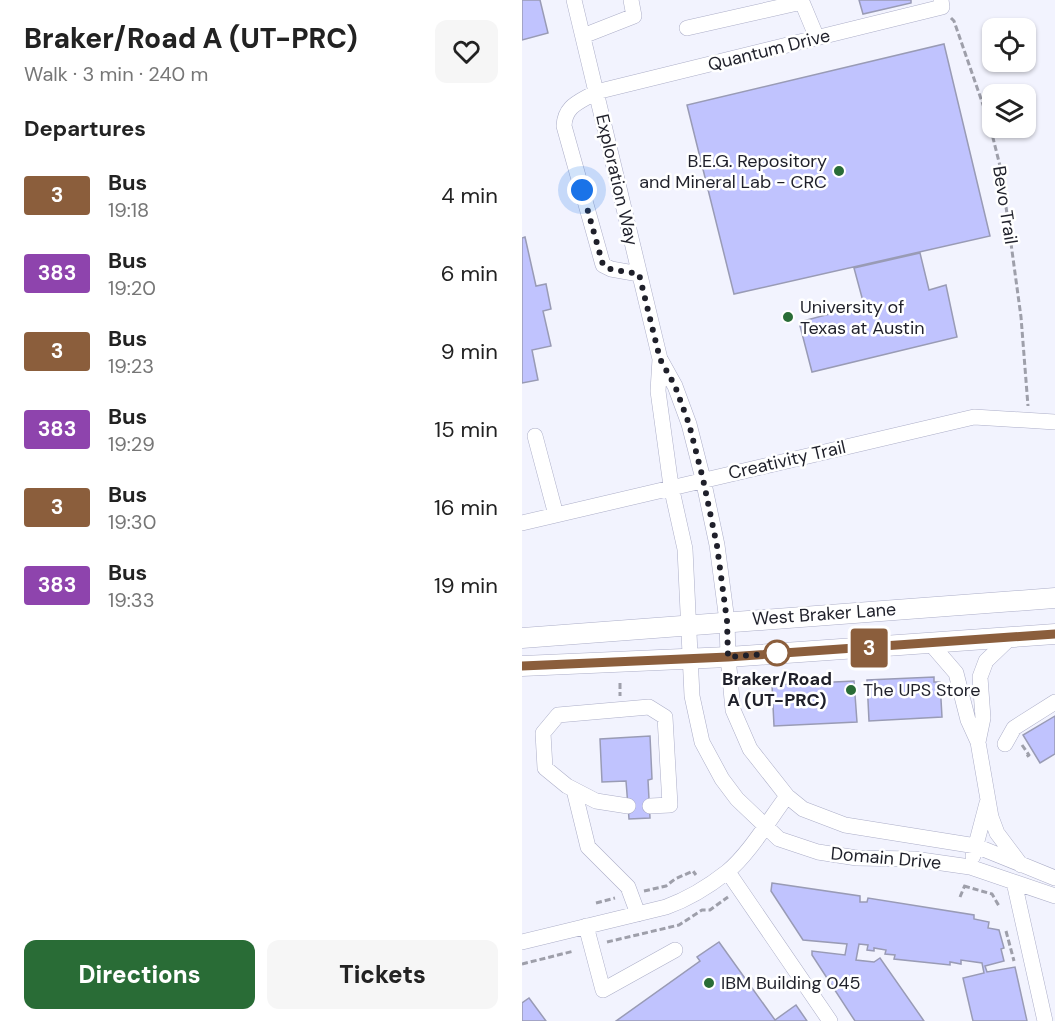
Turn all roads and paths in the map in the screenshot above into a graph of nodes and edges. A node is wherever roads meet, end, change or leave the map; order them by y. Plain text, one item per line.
1 (574, 0) edge
2 (631, 0) edge
3 (941, 4) edge
4 (687, 28) dead end
5 (583, 36) junction
6 (817, 38) junction
7 (596, 92) junction
8 (639, 274) junction
9 (660, 359) junction
10 (1029, 420) junction
11 (1055, 422) edge
12 (535, 436) dead end
13 (703, 479) junction
14 (671, 486) junction
15 (556, 514) junction
16 (522, 523) edge
17 (1055, 598) edge
18 (727, 621) junction
19 (688, 624) junction
20 (1055, 634) edge
21 (1011, 637) junction
22 (522, 638) edge
23 (931, 644) junction
24 (728, 657) junction
25 (692, 658) junction
26 (522, 666) edge
27 (620, 683) dead end
28 (620, 699) dead end
29 (1055, 702) edge
30 (978, 742) junction
31 (1005, 744) dead end
32 (574, 790) junction
33 (787, 796) junction
34 (987, 800) junction
35 (628, 806) dead end
36 (650, 806) dead end
37 (765, 825) junction
38 (975, 846) junction
39 (1021, 865) junction
40 (970, 867) junction
41 (728, 872) junction
42 (697, 878) dead end
43 (1055, 878) edge
44 (1014, 882) junction
45 (639, 892) dead end
46 (623, 896) dead end
47 (1055, 896) edge
48 (728, 897) dead end
49 (960, 897) dead end
50 (596, 903) dead end
51 (999, 906) dead end
52 (638, 914) junction
53 (586, 926) junction
54 (522, 942) edge
55 (601, 944) dead end
56 (675, 950) dead end
57 (574, 951) dead end
58 (522, 964) edge
59 (830, 1021) edge
60 (1045, 1021) edge

1 - 5 street, Exploration Way
2 - 5 street
3 - 6 street, Quantum Drive
3 - 10 path, Bevo Trail
4 - 6 street
5 - 7 street, Exploration Way
6 - 7 street, Quantum Drive
7 - 8 street, Exploration Way
7 - 8 street, Quantum Drive
8 - 9 street, Exploration Way
9 - 13 street, Exploration Way
9 - 14 street, Exploration Way
10 - 11 street, Creativity Trail
10 - 13 street, Creativity Trail
12 - 15 street
13 - 14 street, Creativity Trail
13 - 18 street, Exploration Way
14 - 15 street, Creativity Trail
14 - 19 street, Exploration Way
15 - 16 street, Creativity Trail
17 - 18 main road, West Braker Lane
18 - 19 main road, West Braker Lane
18 - 24 street, Domain Drive
19 - 22 main road, West Braker Lane
19 - 25 street, Domain Drive
20 - 21 main road, West Braker Lane
21 - 23 main road, West Braker Lane
21 - 30 street
23 - 24 main road, West Braker Lane
23 - 30 street
24 - 25 main road, West Braker Lane
24 - 33 street, Domain Drive
25 - 26 main road, West Braker Lane
25 - 37 street, Domain Drive
27 - 28 path
29 - 31 street
30 - 34 street
32 - 35 street
32 - 36 street
32 - 52 street
33 - 37 street
33 - 38 street, Domain Drive
34 - 38 street
34 - 39 street
37 - 40 street, Domain Drive
37 - 41 street
38 - 39 street, Domain Drive
38 - 40 street
39 - 43 street, Domain Drive
40 - 44 street, Domain Drive
41 - 52 street
41 - 59 street
42 - 45 path
44 - 47 street, Domain Drive
44 - 60 street
46 - 50 path
48 - 55 path
49 - 51 path
52 - 53 street
53 - 54 street
53 - 56 street
57 - 58 path

